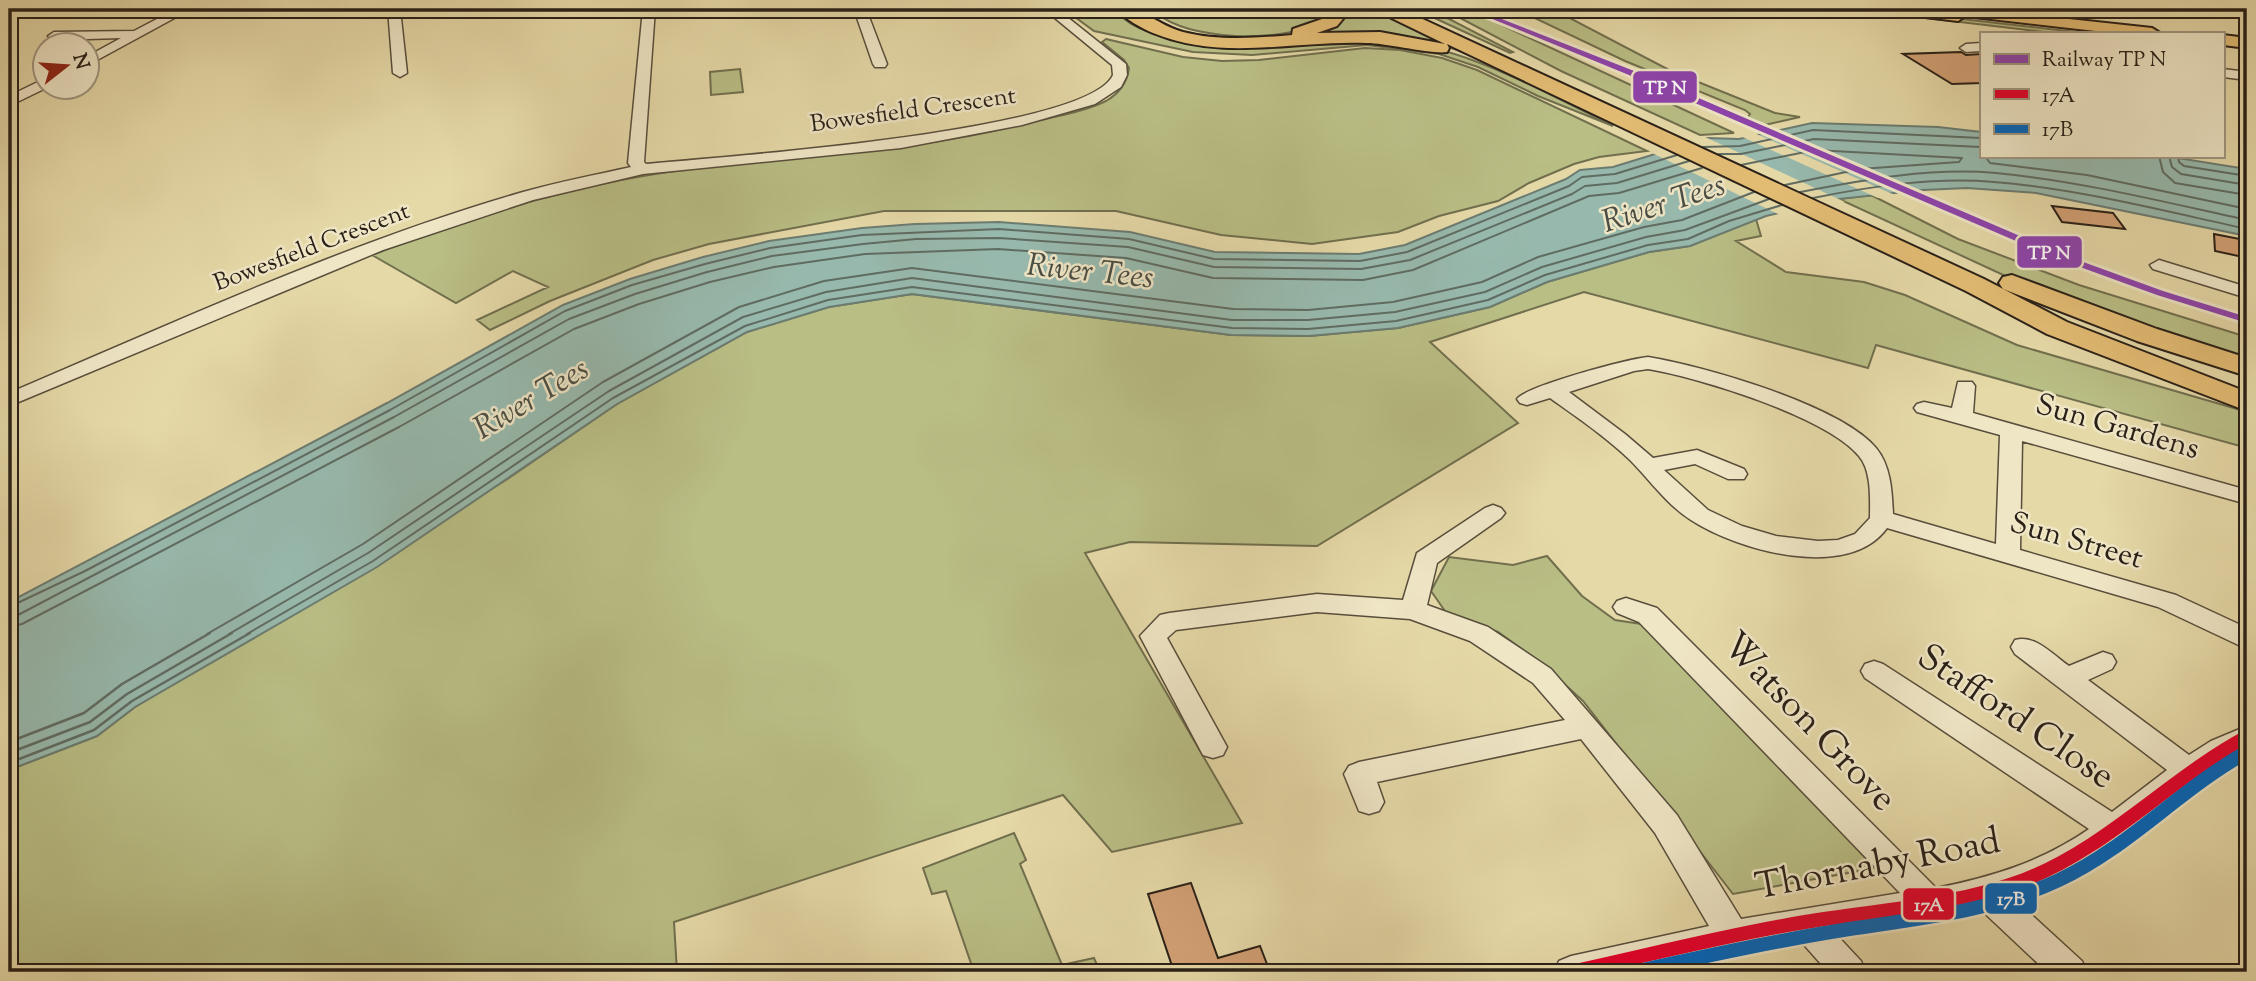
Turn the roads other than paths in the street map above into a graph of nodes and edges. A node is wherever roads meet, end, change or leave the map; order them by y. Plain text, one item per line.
1 (184, 9) edge
2 (394, 9) edge
3 (649, 9) edge
4 (860, 9) edge
5 (1051, 9) edge
6 (1132, 9) edge
7 (1342, 9) edge
8 (1387, 9) edge
9 (1405, 9) edge
10 (1892, 9) edge
11 (1939, 9) edge
12 (1457, 21) dead end
13 (2094, 32) edge
14 (2143, 32) edge
15 (138, 34) junction
16 (102, 35) edge
17 (2224, 40) edge
18 (2247, 43) edge
19 (1980, 47) edge
20 (2224, 47) edge
21 (1966, 48) dead end
22 (2247, 49) edge
23 (102, 53) edge
24 (880, 64) dead end
25 (400, 73) dead end
26 (2224, 73) edge
27 (2247, 76) edge
28 (32, 90) edge
29 (1603, 101) junction
30 (9, 102) edge
31 (1629, 117) junction
32 (643, 169) junction
33 (1902, 244) junction
34 (2159, 265) dead end
35 (1975, 285) junction
36 (2247, 293) edge
37 (2247, 367) edge
38 (2247, 379) edge
39 (1965, 386) dead end
40 (1553, 390) junction
41 (2247, 392) edge
42 (1527, 399) dead end
43 (9, 400) edge
44 (2247, 402) edge
45 (1924, 408) dead end
46 (1962, 417) junction
47 (2011, 431) junction
48 (1648, 466) junction
49 (1737, 474) dead end
50 (2247, 497) edge
51 (1493, 513) dead end
52 (1882, 519) junction
53 (2008, 556) junction
54 (1626, 607) dead end
55 (1413, 610) junction
56 (2247, 639) edge
57 (2024, 648) dead end
58 (2103, 662) dead end
59 (1874, 670) dead end
60 (2066, 679) junction
61 (1587, 727) junction
62 (2242, 745) edge
63 (1213, 747) dead end
64 (2189, 771) junction
65 (1369, 802) dead end
66 (2113, 830) junction
67 (1984, 892) junction
68 (1930, 902) junction
69 (1804, 922) junction
70 (1733, 936) junction
71 (1571, 972) edge
72 (1849, 972) edge
73 (2070, 972) edge

1 - 15 street
2 - 25 street
3 - 32 street
4 - 24 street
5 - 32 street, Bowesfield Crescent
6 - 7 highway
6 - 31 highway
8 - 31 highway
9 - 29 highway
10 - 13 main road
11 - 14 main road
12 - 29 highway
15 - 16 street
15 - 23 street
17 - 18 main road
19 - 21 street
20 - 22 main road
26 - 27 street
28 - 30 street
29 - 31 highway
31 - 33 highway
32 - 43 street, Bowesfield Crescent
33 - 35 highway
33 - 37 highway
33 - 38 highway
34 - 36 street
35 - 41 highway
35 - 44 highway
39 - 46 street
40 - 42 street
40 - 48 street
40 - 52 street
45 - 46 street, Sun Gardens
46 - 47 street, Sun Gardens
47 - 50 street, Sun Gardens
47 - 53 street, Sun Gardens
48 - 49 street
48 - 52 street
51 - 55 street
52 - 53 street, Sun Street
53 - 56 street, Sun Street
54 - 68 street, Watson Grove
55 - 61 street
55 - 63 street
57 - 60 street
58 - 60 street
59 - 66 street, Stafford Close
60 - 64 street
61 - 65 street
61 - 70 street
62 - 64 street, Thornaby Road
64 - 66 street, Thornaby Road
66 - 67 street, Thornaby Road
67 - 68 street, Thornaby Road
67 - 73 street
68 - 69 street, Thornaby Road
69 - 70 street, Thornaby Road
69 - 72 street
70 - 71 street, Thornaby Road

